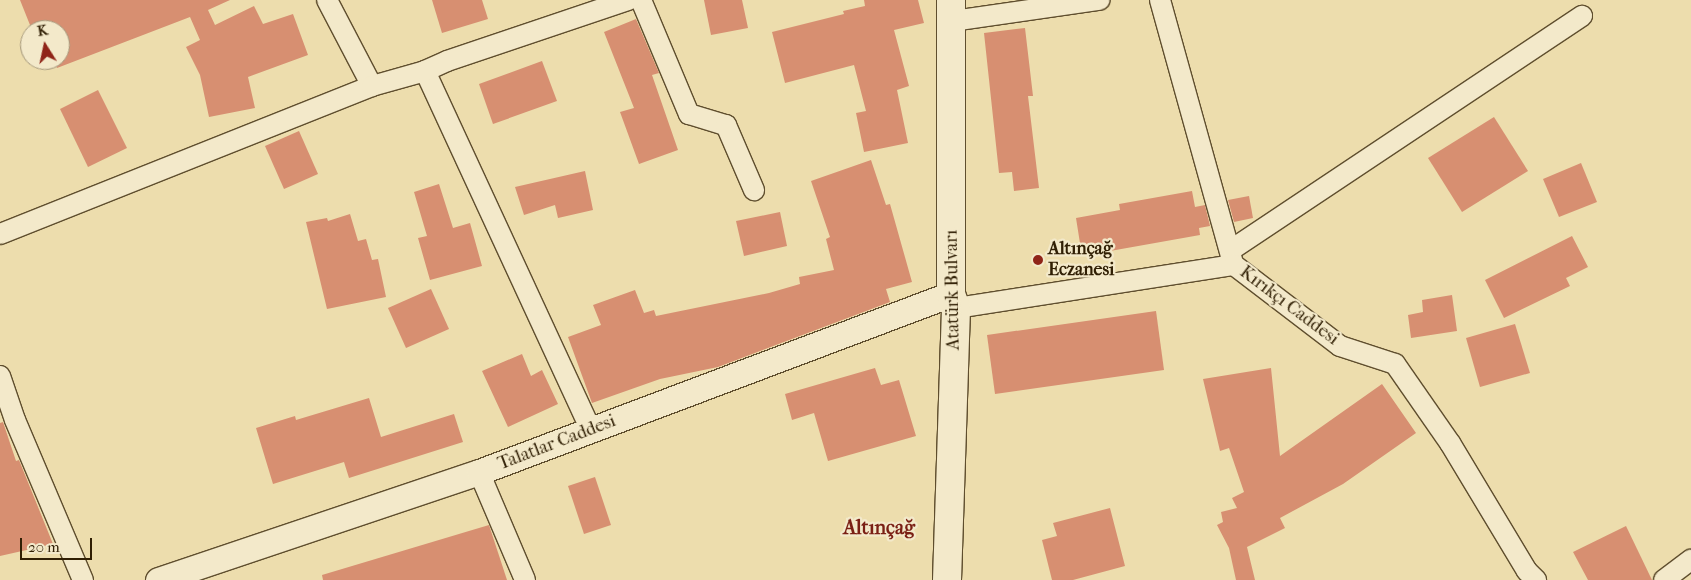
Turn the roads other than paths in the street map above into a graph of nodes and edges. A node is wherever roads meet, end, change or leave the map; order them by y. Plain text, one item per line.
1 (327, 0) edge
2 (628, 0) edge
3 (641, 0) edge
4 (1100, 0) edge
5 (1160, 0) edge
6 (952, 10) edge
7 (1582, 16) dead end
8 (425, 71) junction
9 (372, 86) junction
10 (754, 190) dead end
11 (0, 234) edge
12 (1233, 257) junction
13 (954, 301) junction
14 (0, 376) edge
15 (591, 430) junction
16 (479, 472) junction
17 (1691, 560) edge
18 (1530, 577) edge
19 (83, 580) edge
20 (158, 580) edge
21 (525, 580) edge
22 (947, 580) edge
23 (1664, 580) edge

1 - 9 street
2 - 8 street
3 - 10 street
4 - 6 street
5 - 12 street
6 - 13 main road, Atatürk Bulvarı
7 - 12 street
8 - 9 street
8 - 15 street
9 - 11 street
12 - 13 street, Kırıkçı Caddesi
12 - 18 street, Kırıkçı Caddesi
13 - 15 street, Talatlar Caddesi
13 - 22 main road, Atatürk Bulvarı
14 - 19 street
15 - 16 street, Talatlar Caddesi
16 - 20 street, Talatlar Caddesi
16 - 21 street
17 - 23 street

